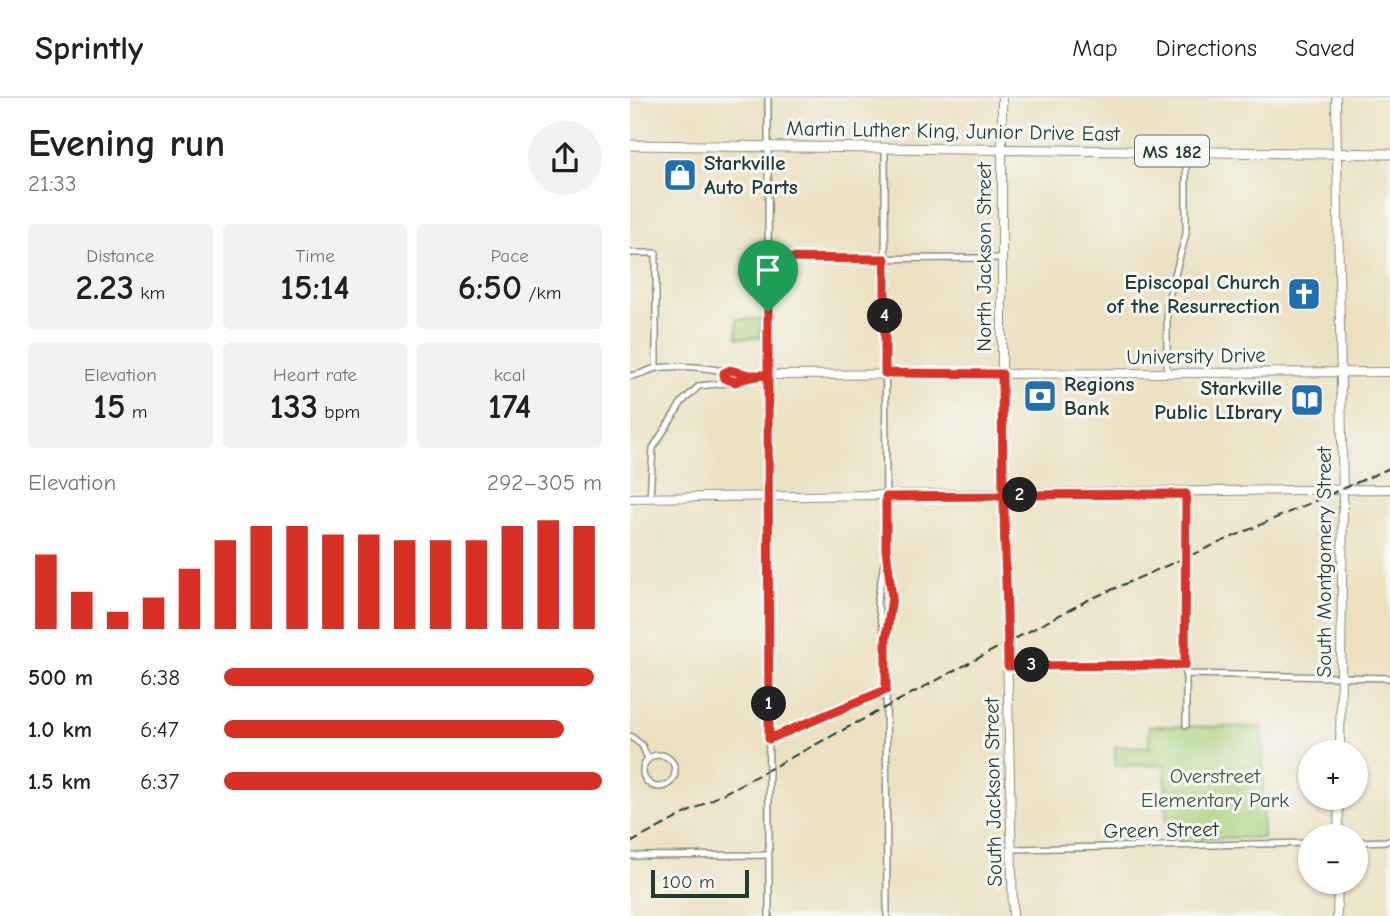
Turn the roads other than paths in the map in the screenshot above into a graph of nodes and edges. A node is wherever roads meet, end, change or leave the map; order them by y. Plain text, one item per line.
1 (768, 98) edge
2 (1002, 98) edge
3 (1336, 98) edge
4 (630, 145) edge
5 (768, 146) junction
6 (885, 147) junction
7 (1001, 149) junction
8 (1186, 152) junction
9 (1337, 153) junction
10 (1390, 154) edge
11 (630, 253) edge
12 (768, 258) junction
13 (1003, 258) junction
14 (885, 259) junction
15 (656, 368) junction
16 (726, 370) junction
17 (1341, 372) junction
18 (1390, 372) edge
19 (885, 373) junction
20 (1002, 374) junction
21 (1167, 374) junction
22 (750, 375) junction
23 (768, 375) junction
24 (630, 376) edge
25 (726, 380) junction
26 (1343, 489) junction
27 (1390, 489) edge
28 (1186, 494) junction
29 (1004, 496) junction
30 (770, 497) junction
31 (630, 498) edge
32 (650, 498) junction
33 (886, 500) junction
34 (886, 549) junction
35 (879, 586) junction
36 (890, 586) junction
37 (889, 616) junction
38 (881, 617) junction
39 (886, 640) junction
40 (1185, 665) junction
41 (1008, 666) junction
42 (1185, 674) junction
43 (1342, 677) junction
44 (1390, 678) edge
45 (886, 690) junction
46 (1186, 725) dead end
47 (630, 736) edge
48 (769, 739) junction
49 (1340, 740) edge
50 (648, 759) junction
51 (1390, 841) edge
52 (1368, 842) edge
53 (1298, 843) edge
54 (1012, 849) junction
55 (768, 855) junction
56 (630, 856) edge
57 (1338, 894) edge
58 (768, 916) edge
59 (887, 916) edge
60 (1013, 916) edge
61 (1337, 916) edge

1 - 5 street
2 - 7 street, North Jackson Street
3 - 9 street, South Montgomery Street
4 - 5 main road, MS 182
5 - 6 main road, Martin Luther King, Junior Drive East / MS 182
5 - 12 street
6 - 7 main road, Martin Luther King, Junior Drive East / MS 182
6 - 14 street
7 - 8 main road, Martin Luther King, Junior Drive East / MS 182
7 - 13 street, North Jackson Street
8 - 9 main road, Martin Luther King, Junior Drive East / MS 182
8 - 21 street
9 - 10 main road, Martin Luther King, Junior Drive East / MS 182
9 - 17 street, South Montgomery Street
11 - 15 street
12 - 14 street
12 - 23 street
13 - 14 street
13 - 20 street, North Jackson Street
14 - 19 street
15 - 16 street
15 - 24 street
16 - 22 street
16 - 25 street
17 - 18 street, University Drive
17 - 21 street, University Drive
17 - 26 street, South Montgomery Street
19 - 20 street, University Drive
19 - 23 street, University Drive
19 - 33 street
20 - 21 street, University Drive
20 - 29 street, South Jackson Street
22 - 23 street
22 - 25 street
23 - 30 street
25 - 32 street
26 - 27 street
26 - 28 street
26 - 43 street, South Montgomery Street
28 - 29 street
28 - 40 street
29 - 33 street
29 - 41 street, South Jackson Street
30 - 32 street
30 - 33 street
30 - 48 street
31 - 32 street
33 - 34 street
34 - 35 street
34 - 36 street
35 - 36 street
35 - 38 street
36 - 37 street
37 - 38 street
37 - 39 street
38 - 39 street
39 - 45 street
40 - 41 street
40 - 42 street
41 - 54 street, South Jackson Street
42 - 43 street
42 - 46 street
43 - 44 street
43 - 49 street, South Montgomery Street
45 - 48 street
45 - 59 street
47 - 50 street
48 - 55 street
50 - 50 street
51 - 52 street
53 - 54 street, Green Street
54 - 60 street, South Jackson Street
55 - 56 street
55 - 58 street
57 - 61 street

